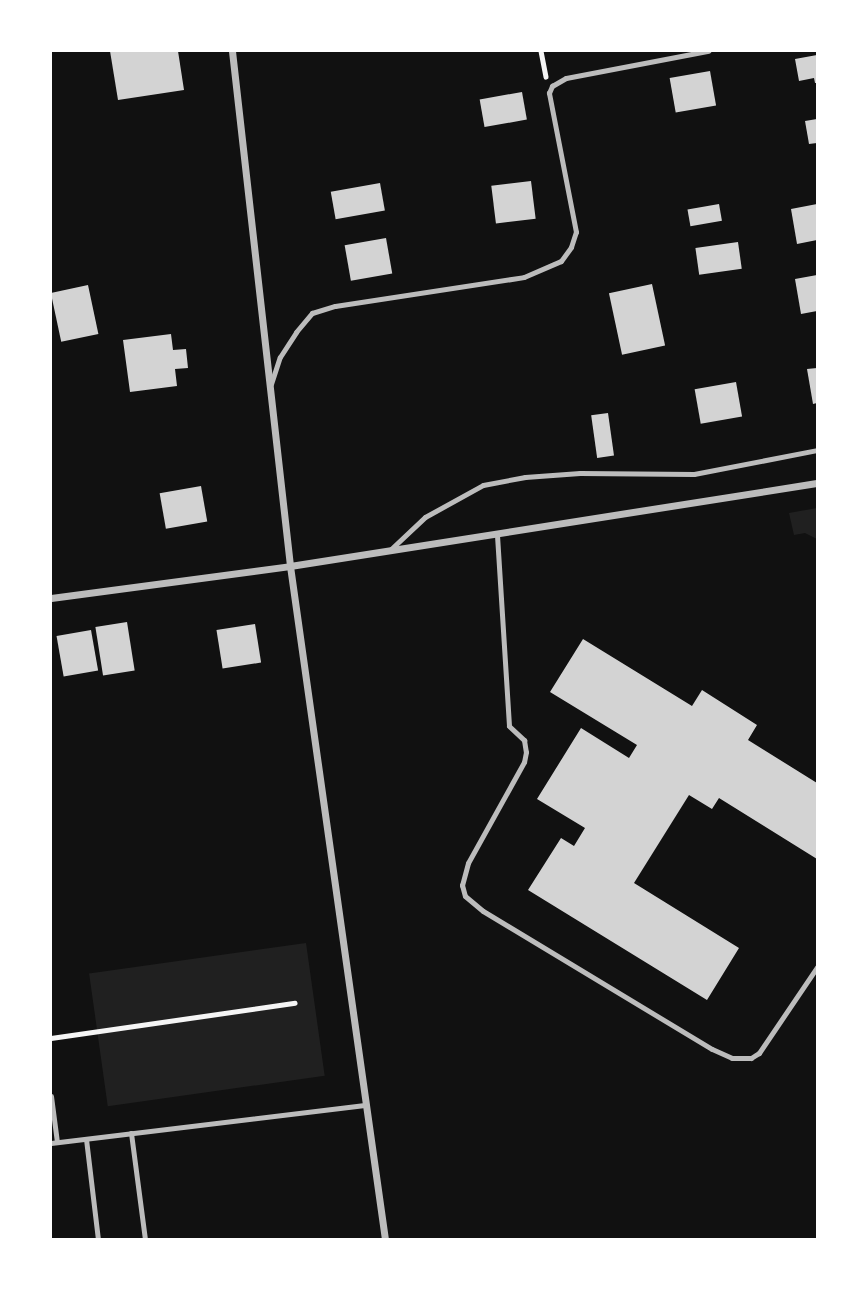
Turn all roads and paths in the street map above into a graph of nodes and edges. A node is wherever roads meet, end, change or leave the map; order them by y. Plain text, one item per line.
1 (232, 51) edge
2 (541, 51) edge
3 (708, 51) edge
4 (549, 93) junction
5 (268, 391) junction
6 (817, 450) edge
7 (817, 483) edge
8 (497, 535) junction
9 (388, 551) junction
10 (290, 566) junction
11 (51, 598) edge
12 (817, 967) edge
13 (294, 1003) dead end
14 (51, 1038) edge
15 (51, 1096) edge
16 (365, 1105) junction
17 (131, 1133) junction
18 (86, 1139) junction
19 (54, 1142) edge
20 (98, 1239) edge
21 (145, 1239) edge
22 (384, 1239) edge

1 - 5 street
2 - 4 path
3 - 4 lane
4 - 5 lane
5 - 10 street
6 - 9 lane
7 - 8 street
8 - 9 street
8 - 12 lane
9 - 10 street
10 - 11 street
10 - 16 street
13 - 14 path
15 - 19 lane
16 - 17 lane
16 - 22 street
17 - 18 lane
17 - 21 lane
18 - 19 lane
18 - 20 lane

